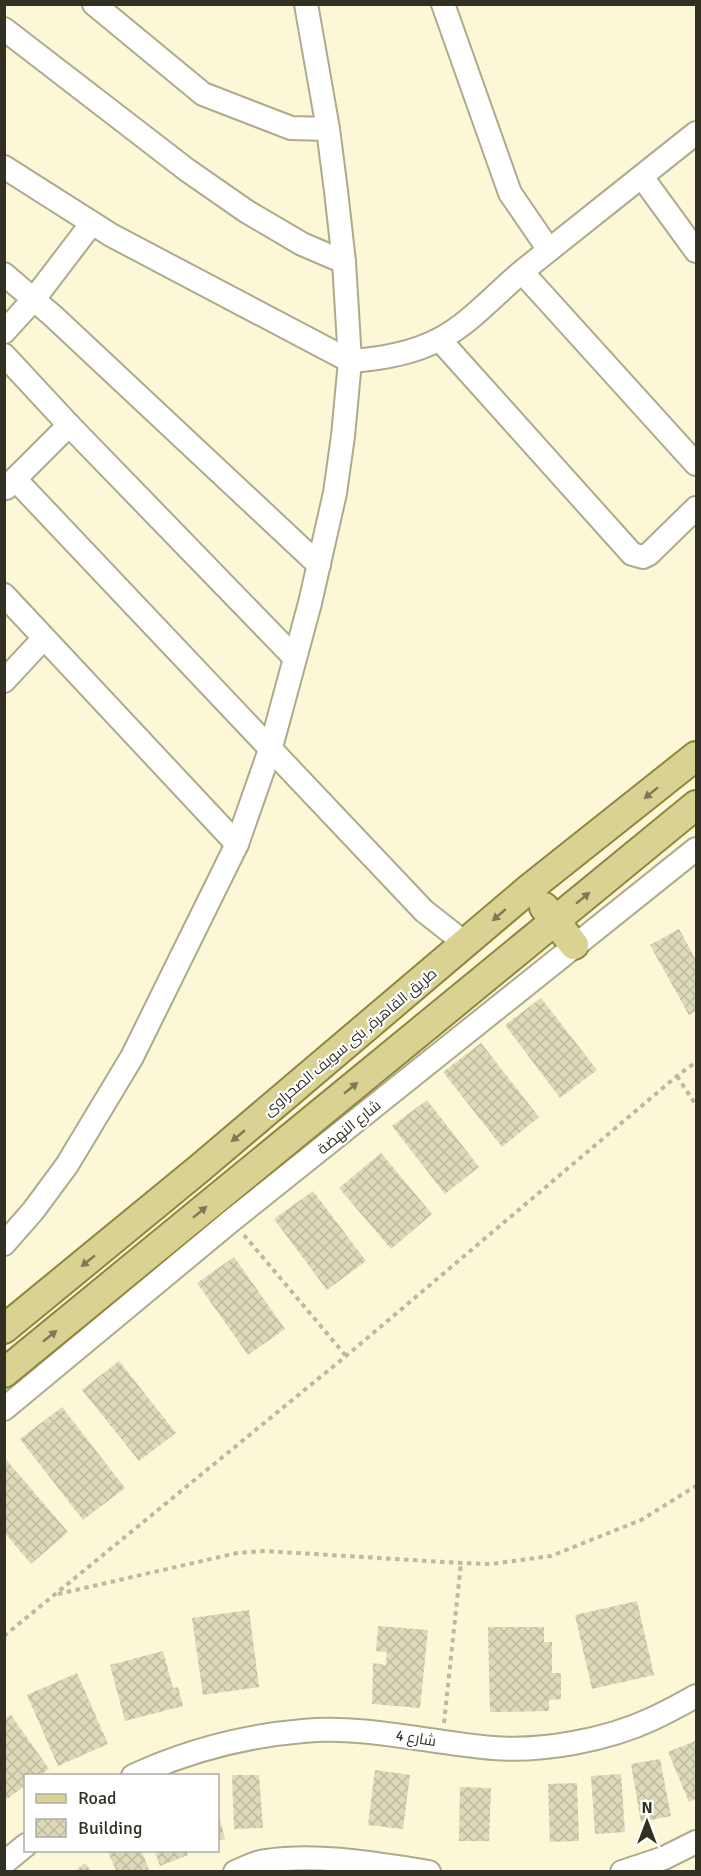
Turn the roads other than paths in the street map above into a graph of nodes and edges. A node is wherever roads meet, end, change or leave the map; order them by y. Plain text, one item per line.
1 (94, 4) edge
2 (306, 4) edge
3 (443, 4) edge
4 (4, 29) edge
5 (328, 129) junction
6 (696, 133) edge
7 (4, 167) edge
8 (642, 177) junction
9 (92, 223) junction
10 (549, 250) junction
11 (696, 251) edge
12 (344, 262) junction
13 (522, 272) junction
14 (4, 274) edge
15 (34, 299) junction
16 (4, 332) edge
17 (440, 340) junction
18 (4, 355) edge
19 (350, 361) junction
20 (69, 425) junction
21 (696, 464) edge
22 (10, 484) edge
23 (696, 508) edge
24 (319, 565) junction
25 (4, 595) edge
26 (44, 638) junction
27 (294, 657) junction
28 (4, 681) edge
29 (271, 747) junction
30 (696, 756) edge
31 (696, 805) edge
32 (237, 844) junction
33 (696, 849) edge
34 (530, 888) junction
35 (555, 921) junction
36 (466, 944) junction
37 (574, 945) junction
38 (4, 1244) edge
39 (4, 1329) edge
40 (4, 1373) edge
41 (4, 1409) edge
42 (696, 1696) edge
43 (137, 1774) edge
44 (696, 1842) edge
45 (24, 1847) edge
46 (4, 1863) edge
47 (235, 1872) edge
48 (429, 1872) edge
49 (622, 1872) edge

1 - 5 street
2 - 5 street
3 - 10 street
4 - 12 street
5 - 12 street
6 - 8 street
7 - 9 street
8 - 10 street
8 - 11 street
9 - 15 street
9 - 19 street
10 - 13 street
12 - 19 street
13 - 17 street
13 - 21 street
14 - 15 street
15 - 16 street
15 - 24 street
17 - 19 street
17 - 23 street
18 - 20 street
19 - 24 street
20 - 22 street
20 - 27 street
22 - 29 street
24 - 27 street
25 - 26 street
26 - 28 street
26 - 32 street
27 - 29 street
29 - 32 street
29 - 36 street
30 -> 34 main road, طريق القاهرة, بنى سويف الصحراوى
35 -> 31 main road
32 - 38 street
33 - 37 street, شارع النهضة
34 - 35 main road
34 -> 36 main road, طريق القاهرة, بنى سويف الصحراوى
35 - 37 main road
40 -> 35 main road
36 -> 39 main road, طريق القاهرة, بنى سويف الصحراوى
37 - 41 street, شارع النهضة
42 - 43 street, شارع 4
44 - 49 street
45 - 46 street
47 - 48 street

